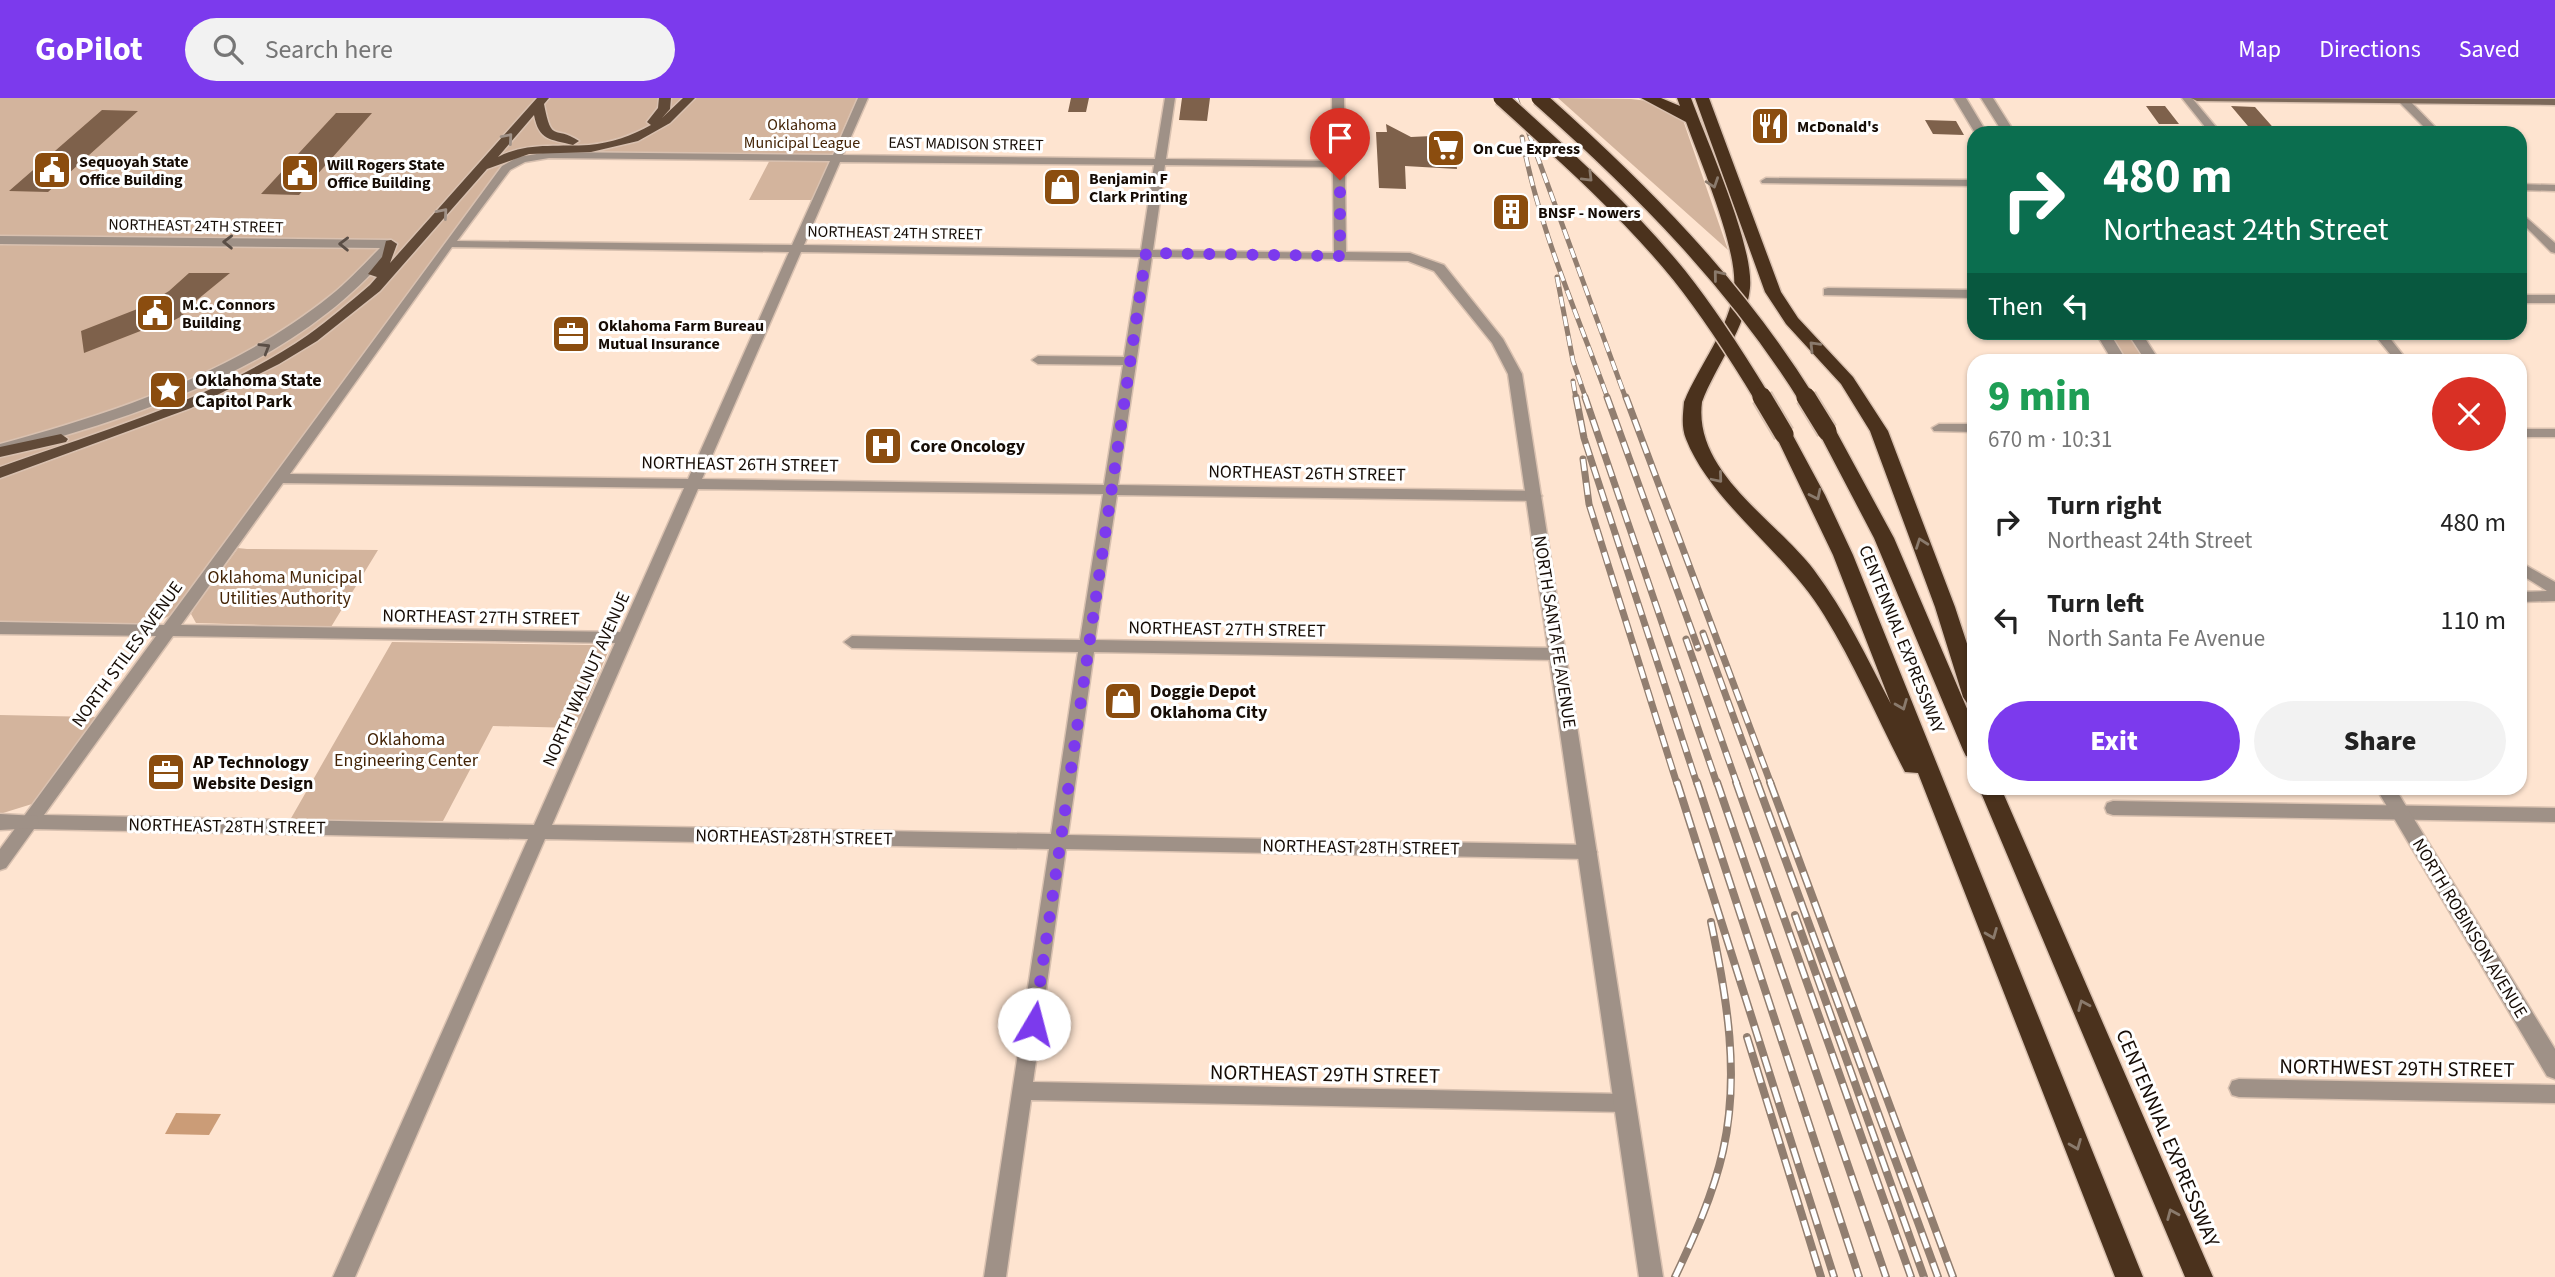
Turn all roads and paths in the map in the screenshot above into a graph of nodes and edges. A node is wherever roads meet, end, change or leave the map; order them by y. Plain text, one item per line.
1 (665, 98) edge
2 (689, 98) edge
3 (863, 98) edge
4 (1170, 98) edge
5 (1338, 98) edge
6 (1501, 98) edge
7 (1539, 98) edge
8 (1648, 98) edge
9 (1684, 98) edge
10 (1702, 98) edge
11 (1960, 98) edge
12 (1987, 98) edge
13 (2187, 98) edge
14 (2197, 98) edge
15 (2402, 99) edge
16 (540, 101) edge
17 (2555, 102) edge
18 (1691, 119) junction
19 (1978, 126) edge
20 (2005, 126) edge
21 (2210, 126) edge
22 (2430, 126) edge
23 (838, 157) junction
24 (1161, 162) junction
25 (510, 164) joint
26 (1339, 164) junction
27 (479, 171) junction
28 (1766, 181) dead end
29 (1967, 183) edge
30 (2527, 187) edge
31 (2555, 188) edge
32 (2527, 222) edge
33 (0, 240) edge
34 (391, 244) junction
35 (449, 244) junction
36 (798, 248) junction
37 (2555, 250) edge
38 (1146, 253) junction
39 (1340, 256) junction
40 (1828, 292) dead end
41 (1967, 293) edge
42 (2527, 299) edge
43 (2555, 299) edge
44 (312, 338) junction
45 (2385, 340) edge
46 (2396, 354) edge
47 (1038, 360) dead end
48 (1131, 361) junction
49 (186, 405) junction
50 (1940, 428) dead end
51 (1967, 428) edge
52 (2527, 433) edge
53 (2555, 433) edge
54 (0, 451) edge
55 (0, 473) edge
56 (280, 478) junction
57 (695, 483) junction
58 (1110, 489) junction
59 (1535, 496) junction
60 (2527, 571) edge
61 (2555, 589) edge
62 (2555, 596) edge
63 (2527, 597) edge
64 (0, 628) edge
65 (168, 631) junction
66 (626, 638) junction
67 (852, 642) dead end
68 (1087, 646) junction
69 (1559, 654) junction
70 (1967, 676) edge
71 (1967, 734) edge
72 (1993, 795) edge
73 (2005, 795) edge
74 (2389, 795) edge
75 (2113, 808) dead end
76 (2401, 813) junction
77 (2555, 815) edge
78 (0, 822) edge
79 (30, 822) junction
80 (538, 831) junction
81 (1059, 840) junction
82 (1588, 852) junction
83 (0, 863) edge
84 (1967, 870) junction
85 (2046, 920) junction
86 (2555, 1069) edge
87 (2239, 1088) dead end
88 (1024, 1091) junction
89 (2555, 1094) edge
90 (1625, 1103) junction
91 (344, 1277) edge
92 (995, 1277) edge
93 (1651, 1277) edge
94 (2129, 1277) edge
95 (2199, 1277) edge

1 - 16 main road
2 - 27 main road
3 - 23 street, NORTH WALNUT AVENUE
4 - 24 street
5 - 26 street
6 -> 84 highway, CENTENNIAL EXPRESSWAY, bridge
71 -> 7 highway, CENTENNIAL EXPRESSWAY, bridge
8 - 18 highway
9 - 18 highway
70 -> 10 highway
11 - 19 street
12 - 20 street
13 - 21 street
14 - 15 main road
15 - 17 main road
15 - 22 street
27 -> 16 main road
18 -> 84 highway
23 - 24 street, EAST MADISON STREET
23 - 25 street, EAST MADISON STREET
23 - 36 street, NORTH WALNUT AVENUE
24 - 26 street, EAST MADISON STREET
24 - 38 street
25 - 35 street, NORTH STILES AVENUE
26 - 39 street
44 -> 27 main road
28 - 29 street
30 - 31 street
32 - 37 street
34 -> 33 street, NORTHEAST 24TH STREET
34 - 44 main road
54 -> 34 street
35 - 36 street, NORTHEAST 24TH STREET
35 - 56 street, NORTH STILES AVENUE
36 - 38 street, NORTHEAST 24TH STREET
36 - 57 street, NORTH WALNUT AVENUE
38 - 39 street, NORTHEAST 24TH STREET
38 - 48 street
39 - 59 street, NORTH SANTA FE AVENUE
40 - 41 street
42 - 43 street
44 - 49 main road
45 - 46 street
47 - 48 street
48 - 58 street
49 - 54 main road
49 - 55 main road
50 - 51 street
52 - 53 street
56 - 57 street, NORTHEAST 26TH STREET
56 - 65 street, NORTH STILES AVENUE
57 - 58 street, NORTHEAST 26TH STREET
57 - 66 street, NORTH WALNUT AVENUE
58 - 59 street, NORTHEAST 26TH STREET
58 - 68 street
59 - 69 street, NORTH SANTA FE AVENUE
60 - 61 street
62 - 63 street
64 - 65 street, NORTHEAST 27TH STREET
65 - 66 street, NORTHEAST 27TH STREET
65 - 79 street, NORTH STILES AVENUE
66 - 80 street, NORTH WALNUT AVENUE
67 - 68 street, NORTHEAST 27TH STREET
68 - 69 street, NORTHEAST 27TH STREET
68 - 81 street
69 - 82 street, NORTH SANTA FE AVENUE
72 - 85 highway, CENTENNIAL EXPRESSWAY
73 - 85 highway
74 - 76 street, NORTH ROBINSON AVENUE
75 - 76 street
76 - 77 street
76 - 86 street, NORTH ROBINSON AVENUE
78 - 79 street, NORTHEAST 28TH STREET
79 - 80 street, NORTHEAST 28TH STREET
79 - 83 street, NORTH STILES AVENUE
80 - 81 street, NORTHEAST 28TH STREET
80 - 91 street, NORTH WALNUT AVENUE
81 - 82 street, NORTHEAST 28TH STREET
81 - 88 street
82 - 90 street, NORTH SANTA FE AVENUE
84 -> 94 highway, CENTENNIAL EXPRESSWAY
95 -> 85 highway, CENTENNIAL EXPRESSWAY
87 - 89 street, NORTHWEST 29TH STREET
88 - 90 street, NORTHEAST 29TH STREET
88 - 92 street
90 - 93 street, NORTH SANTA FE AVENUE

